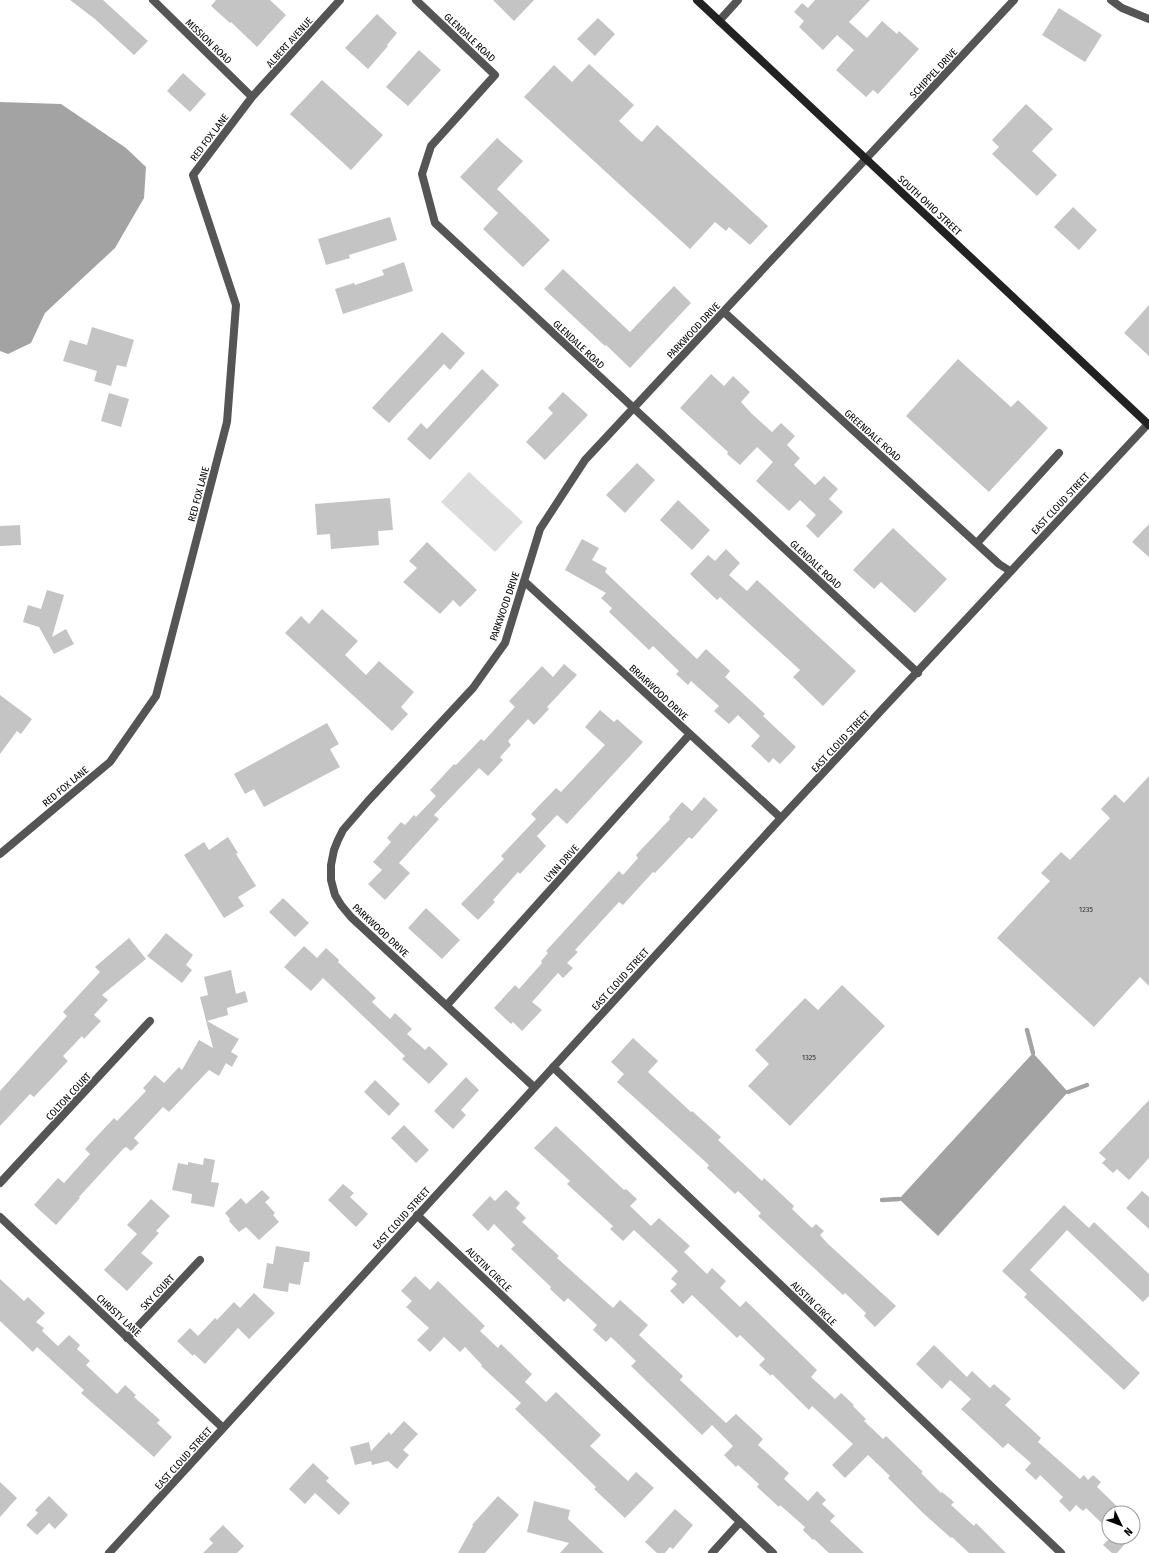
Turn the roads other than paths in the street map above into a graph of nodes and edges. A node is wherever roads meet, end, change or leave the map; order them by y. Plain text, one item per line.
1 (153, 0) edge
2 (340, 0) edge
3 (416, 0) edge
4 (697, 0) edge
5 (738, 0) edge
6 (1014, 0) edge
7 (1111, 0) edge
8 (1149, 19) edge
9 (719, 21) junction
10 (252, 97) junction
11 (866, 159) junction
12 (724, 312) junction
13 (634, 408) junction
14 (1149, 424) edge
15 (1059, 453) dead end
16 (977, 543) junction
17 (1010, 571) junction
18 (524, 581) junction
19 (918, 672) junction
20 (690, 734) junction
21 (781, 818) junction
22 (0, 854) edge
23 (447, 1005) junction
24 (150, 1021) dead end
25 (553, 1067) junction
26 (534, 1087) junction
27 (0, 1183) edge
28 (417, 1215) junction
29 (0, 1217) edge
30 (200, 1260) dead end
31 (127, 1338) junction
32 (223, 1428) junction
33 (740, 1522) junction
34 (109, 1553) edge
35 (712, 1553) edge
36 (773, 1553) edge
37 (1061, 1553) edge

1 - 10 street, MISSION ROAD
2 - 10 street, ALBERT AVENUE
3 - 13 street, GLENDALE ROAD
4 - 9 main road, SOUTH OHIO STREET
5 - 9 street
6 - 11 street, SCHIPPEL DRIVE
7 - 8 street
9 - 11 main road, SOUTH OHIO STREET
10 - 22 street, RED FOX LANE
11 - 12 street, PARKWOOD DRIVE
11 - 14 main road, SOUTH OHIO STREET
12 - 13 street, PARKWOOD DRIVE
12 - 16 street, GREENDALE ROAD
13 - 18 street, PARKWOOD DRIVE
13 - 19 street, GLENDALE ROAD
14 - 17 street, EAST CLOUD STREET
15 - 16 street
16 - 17 street, GREENDALE ROAD
17 - 19 street, EAST CLOUD STREET
18 - 20 street, BRIARWOOD DRIVE
18 - 23 street, PARKWOOD DRIVE
19 - 21 street, EAST CLOUD STREET
20 - 21 street, BRIARWOOD DRIVE
20 - 23 street, LYNN DRIVE
21 - 25 street, EAST CLOUD STREET
23 - 26 street, PARKWOOD DRIVE
24 - 27 street, COLTON COURT
25 - 26 street, EAST CLOUD STREET
25 - 37 street, AUSTIN CIRCLE
26 - 28 street, EAST CLOUD STREET
28 - 32 street, EAST CLOUD STREET
28 - 33 street, AUSTIN CIRCLE
29 - 31 street, CHRISTY LANE
30 - 31 street, SKY COURT
31 - 32 street, CHRISTY LANE
32 - 34 street, EAST CLOUD STREET
33 - 35 street
33 - 36 street, AUSTIN CIRCLE

